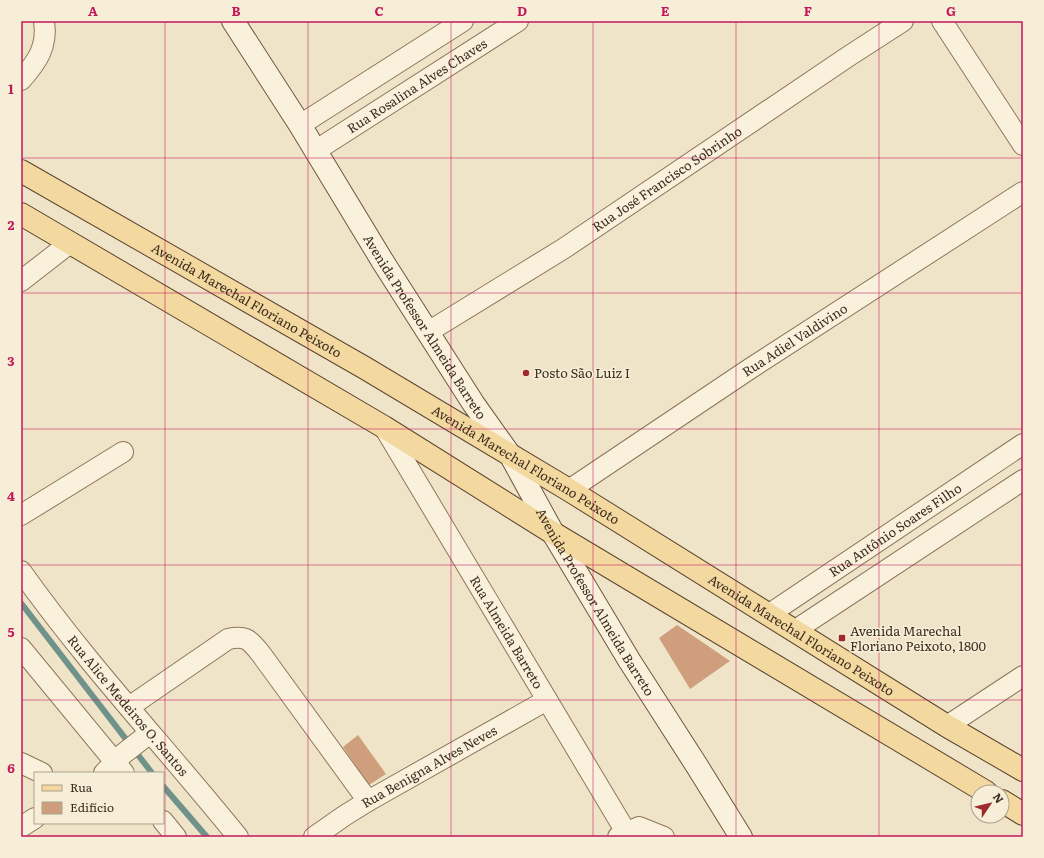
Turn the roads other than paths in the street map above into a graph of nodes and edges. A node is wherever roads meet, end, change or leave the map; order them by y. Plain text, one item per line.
1 (44, 21) edge
2 (233, 21) edge
3 (463, 21) edge
4 (518, 21) edge
5 (903, 21) edge
6 (942, 21) edge
7 (21, 80) edge
8 (300, 125) junction
9 (1023, 145) edge
10 (315, 151) junction
11 (21, 171) edge
12 (1023, 192) edge
13 (21, 214) edge
14 (70, 243) junction
15 (21, 280) edge
16 (428, 332) junction
17 (384, 427) junction
18 (1023, 444) edge
19 (123, 452) dead end
20 (512, 458) junction
21 (1023, 480) edge
22 (568, 490) junction
23 (21, 515) edge
24 (553, 533) junction
25 (21, 571) edge
26 (768, 615) junction
27 (794, 631) junction
28 (21, 648) edge
29 (1023, 676) edge
30 (547, 700) junction
31 (129, 707) junction
32 (947, 726) junction
33 (145, 737) junction
34 (21, 763) edge
35 (117, 765) edge
36 (1023, 770) edge
37 (40, 772) edge
38 (973, 784) edge
39 (368, 801) junction
40 (1010, 807) edge
41 (1023, 814) edge
42 (34, 819) edge
43 (164, 822) edge
44 (21, 827) edge
45 (624, 835) edge
46 (176, 837) edge
47 (238, 837) edge
48 (314, 837) edge
49 (664, 837) edge
50 (741, 837) edge

1 - 7 street
2 - 8 main road, Avenida Professor Almeida Barreto
3 - 8 street
4 - 10 street, Rua Rosalina Alves Chaves
5 - 16 street, Rua José Francisco Sobrinho
6 - 9 street
8 - 10 main road, Avenida Professor Almeida Barreto
10 - 16 main road, Avenida Professor Almeida Barreto
11 - 20 main road, Avenida Marechal Floriano Peixoto
12 - 22 street, Rua Adiel Valdivino
13 - 14 main road
14 - 15 street
14 - 17 main road
16 - 20 main road, Avenida Professor Almeida Barreto
17 - 24 main road
17 - 30 street, Rua Almeida Barreto
18 - 26 street, Rua Antônio Soares Filho
19 - 23 street
20 - 22 main road, Avenida Marechal Floriano Peixoto
20 - 24 main road, Avenida Professor Almeida Barreto
21 - 27 street
22 - 26 main road, Avenida Marechal Floriano Peixoto
24 - 38 main road
24 - 50 main road, Avenida Professor Almeida Barreto
25 - 31 street, Rua Alice Medeiros O. Santos
26 - 27 main road, Avenida Marechal Floriano Peixoto
27 - 32 main road, Avenida Marechal Floriano Peixoto
28 - 35 street
29 - 32 street
30 - 39 street, Rua Benigna Alves Neves
30 - 45 street, Rua Almeida Barreto
31 - 33 street, Rua Alice Medeiros O. Santos
31 - 39 street
32 - 36 main road, Avenida Marechal Floriano Peixoto
33 - 35 street
33 - 47 street, Rua Alice Medeiros O. Santos
34 - 37 street
39 - 48 street, Rua Benigna Alves Neves
40 - 41 main road
42 - 44 street
43 - 46 street
45 - 49 street

